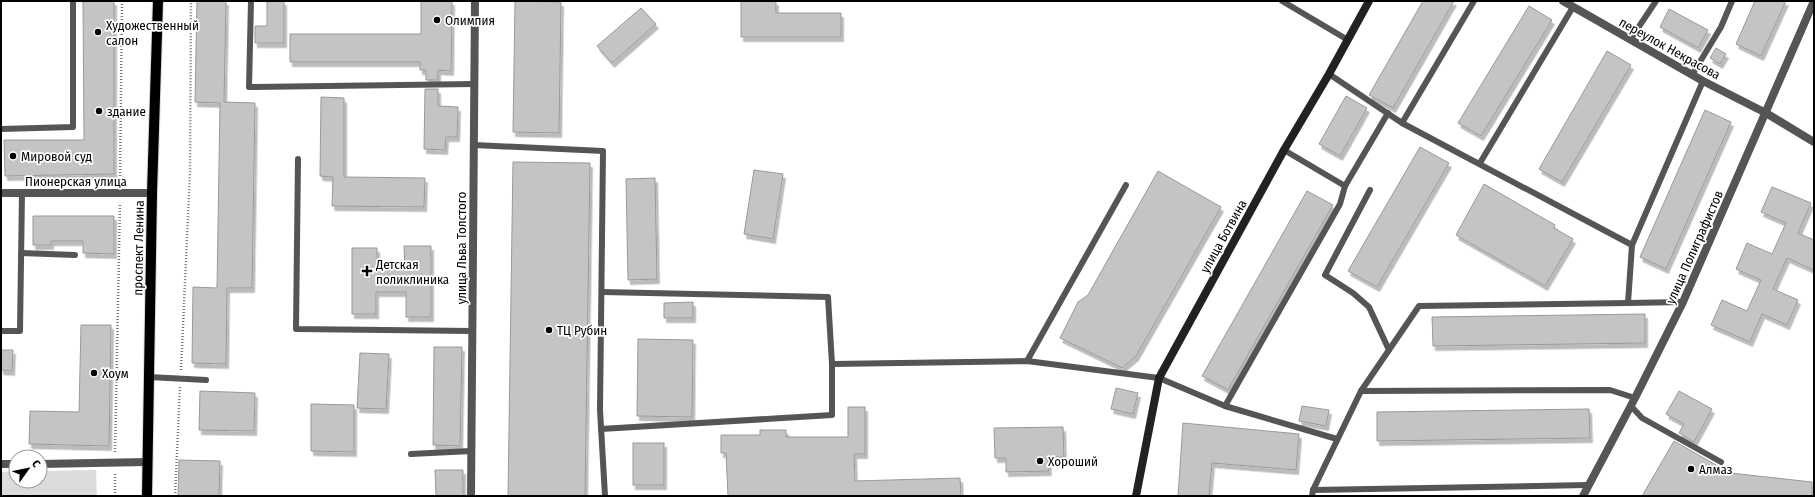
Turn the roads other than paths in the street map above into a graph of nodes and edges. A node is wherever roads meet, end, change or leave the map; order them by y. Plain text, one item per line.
1 (73, 1) edge
2 (158, 1) edge
3 (251, 1) edge
4 (475, 1) edge
5 (1282, 1) edge
6 (1369, 1) edge
7 (1474, 1) edge
8 (1563, 1) edge
9 (1656, 1) edge
10 (1732, 1) edge
11 (1814, 1) edge
12 (1573, 7) junction
13 (1348, 40) junction
14 (1630, 40) junction
15 (1329, 74) junction
16 (1692, 74) junction
17 (1703, 81) junction
18 (474, 84) junction
19 (1388, 113) junction
20 (1766, 113) junction
21 (1402, 123) junction
22 (1, 129) edge
23 (1814, 142) edge
24 (474, 145) junction
25 (1284, 150) junction
26 (298, 159) dead end
27 (1480, 163) junction
28 (1126, 185) dead end
29 (1345, 186) junction
30 (1370, 190) dead end
31 (1, 193) edge
32 (22, 193) junction
33 (152, 193) junction
34 (1632, 245) junction
35 (21, 253) junction
36 (75, 255) dead end
37 (602, 292) junction
38 (1683, 302) junction
39 (1628, 303) junction
40 (1, 331) edge
41 (472, 331) junction
42 (1389, 350) junction
43 (1028, 361) junction
44 (832, 364) junction
45 (149, 377) junction
46 (1159, 378) junction
47 (206, 380) dead end
48 (1361, 391) junction
49 (1633, 402) junction
50 (1225, 406) junction
51 (601, 429) junction
52 (1337, 439) junction
53 (471, 451) junction
54 (411, 454) dead end
55 (147, 462) junction
56 (1721, 462) dead end
57 (48, 464) edge
58 (1588, 485) junction
59 (1313, 493) edge
60 (147, 496) edge
61 (471, 496) edge
62 (605, 496) edge
63 (1136, 496) edge
64 (1583, 496) edge

1 - 22 lane
2 - 33 main road, проспект Ленина
3 - 18 lane
4 - 18 street, улица Льва Толстого
5 - 13 lane
6 - 13 main road, улица Ботвина
7 - 21 lane
8 - 12 street, переулок Некрасова
9 - 14 lane
10 - 16 lane
11 - 20 street, улица Полиграфистов
12 - 14 street, переулок Некрасова
12 - 27 lane
13 - 15 main road, улица Ботвина
14 - 16 street, переулок Некрасова
15 - 19 lane
15 - 25 main road, улица Ботвина
16 - 17 street, переулок Некрасова
17 - 20 street, переулок Некрасова
17 - 34 lane
18 - 24 street, улица Льва Толстого
19 - 21 lane
19 - 29 lane
20 - 23 street, переулок Некрасова
20 - 38 street, улица Полиграфистов
21 - 27 lane
24 - 37 lane
24 - 41 street, улица Льва Толстого
25 - 29 lane
25 - 46 main road, улица Ботвина
26 - 41 lane
27 - 34 lane
28 - 43 lane
29 - 50 lane
30 - 42 lane
31 - 32 street, Пионерская улица
32 - 33 street, Пионерская улица
32 - 35 lane
33 - 45 main road, проспект Ленина
34 - 39 lane
35 - 36 lane
35 - 40 lane
37 - 44 lane
37 - 51 lane
38 - 39 lane
38 - 49 street, улица Полиграфистов
39 - 42 lane
41 - 53 street, улица Льва Толстого
42 - 48 lane
43 - 44 lane
43 - 46 lane
44 - 51 lane
45 - 47 lane
45 - 55 main road, проспект Ленина
46 - 50 lane
46 - 63 main road, улица Ботвина
48 - 49 lane
48 - 52 lane
49 - 56 lane
49 - 58 street, улица Полиграфистов
50 - 52 lane
51 - 62 lane
52 - 59 lane
53 - 54 lane
53 - 61 street, улица Льва Толстого
55 - 57 street
55 - 60 main road, проспект Ленина
58 - 59 lane
58 - 64 street, улица Полиграфистов

